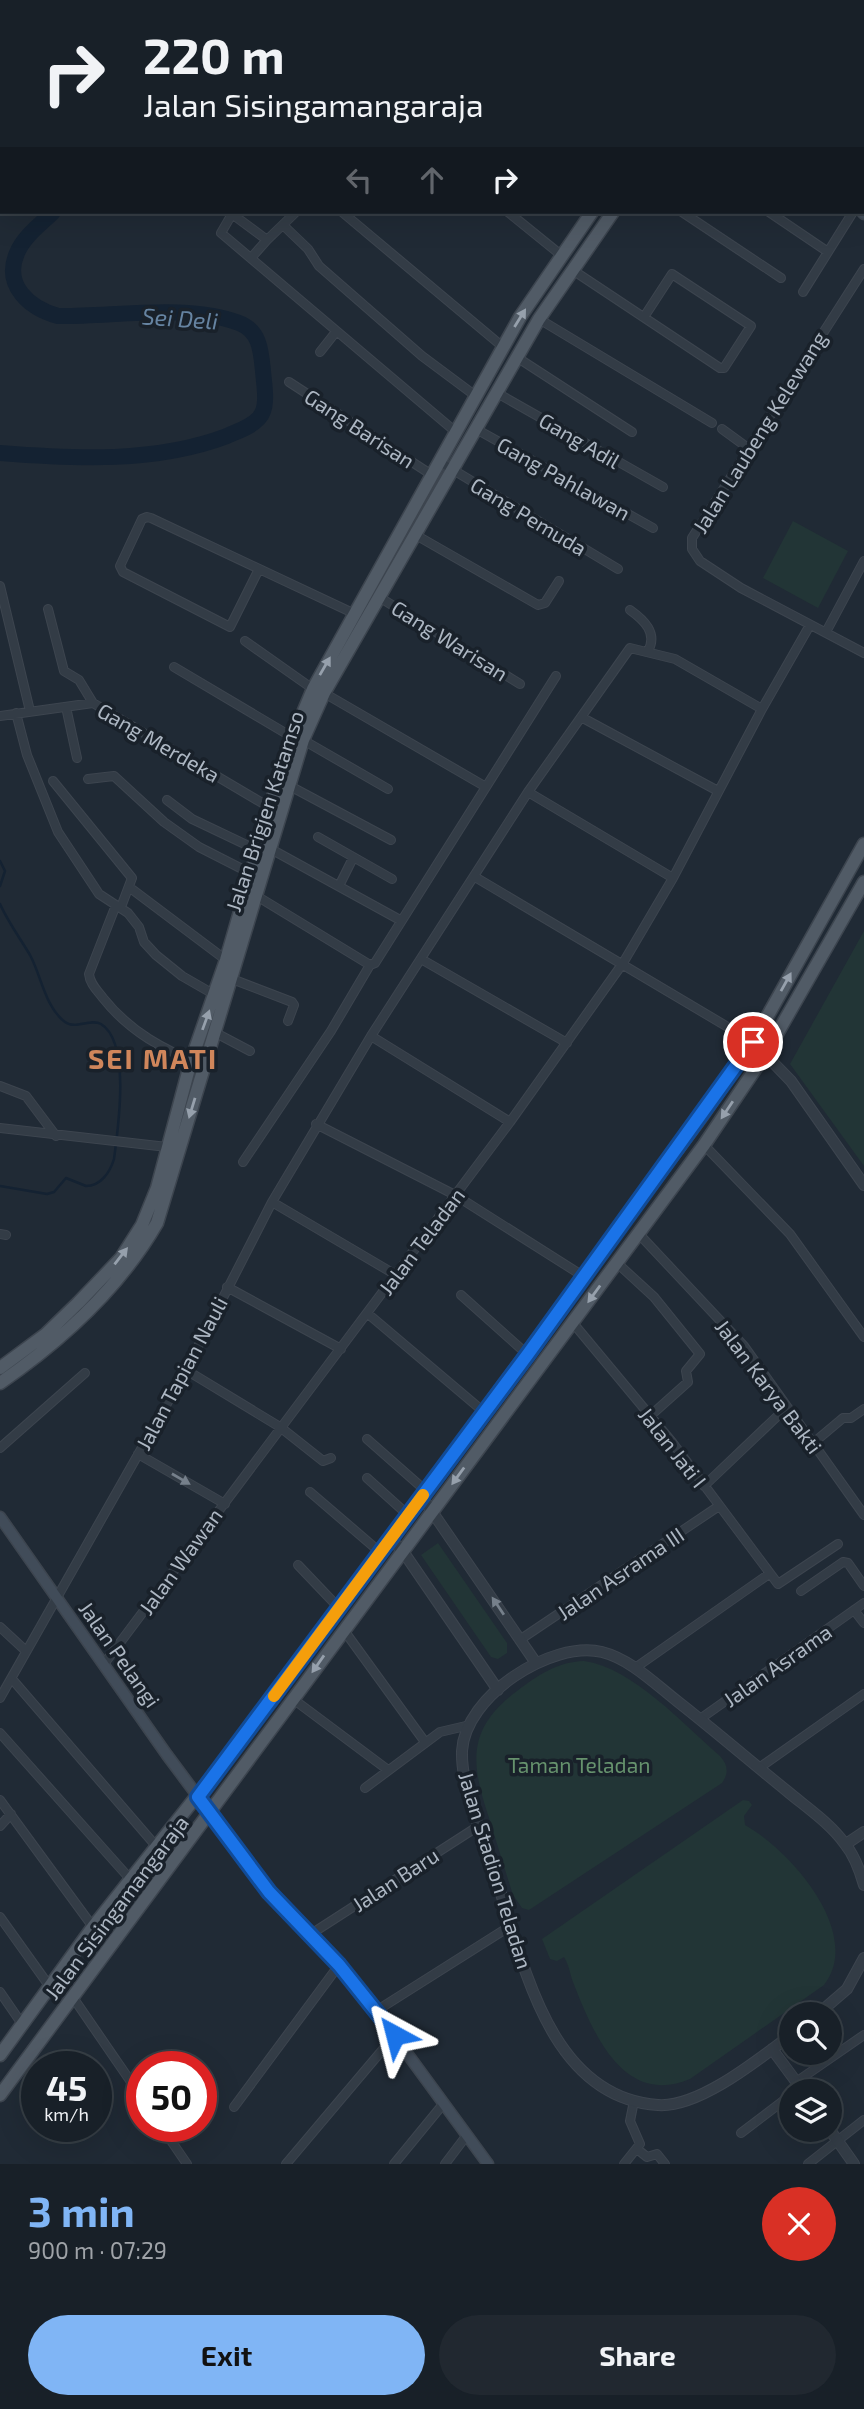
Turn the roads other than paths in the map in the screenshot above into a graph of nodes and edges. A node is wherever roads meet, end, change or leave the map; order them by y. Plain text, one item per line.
1 (230, 214) edge
2 (232, 214) edge
3 (294, 214) edge
4 (344, 214) edge
5 (510, 214) edge
6 (591, 214) edge
7 (612, 214) edge
8 (685, 214) edge
9 (772, 214) edge
10 (852, 214) edge
11 (284, 226) junction
12 (267, 240) junction
13 (828, 251) junction
14 (561, 255) junction
15 (251, 258) junction
16 (571, 269) junction
17 (864, 269) edge
18 (780, 278) dead end
19 (803, 292) dead end
20 (644, 317) junction
21 (539, 319) junction
22 (335, 333) junction
23 (503, 347) junction
24 (320, 352) dead end
25 (518, 358) junction
26 (289, 382) dead end
27 (497, 393) junction
28 (477, 397) junction
29 (712, 423) dead end
30 (476, 429) junction
31 (722, 429) dead end
32 (632, 432) dead end
33 (457, 433) junction
34 (748, 448) junction
35 (440, 462) junction
36 (452, 470) junction
37 (432, 475) junction
38 (663, 487) dead end
39 (653, 528) dead end
40 (414, 534) junction
41 (864, 561) edge
42 (259, 569) junction
43 (618, 569) dead end
44 (381, 581) junction
45 (559, 581) dead end
46 (0, 586) edge
47 (379, 597) junction
48 (48, 609) dead end
49 (629, 610) dead end
50 (355, 614) junction
51 (4, 622) edge
52 (810, 625) junction
53 (827, 632) junction
54 (245, 641) dead end
55 (648, 651) junction
56 (864, 653) edge
57 (174, 667) dead end
58 (556, 676) dead end
59 (520, 684) dead end
60 (318, 691) junction
61 (93, 703) junction
62 (66, 707) junction
63 (762, 709) junction
64 (30, 711) junction
65 (16, 713) junction
66 (0, 716) edge
67 (581, 717) junction
68 (297, 738) junction
69 (78, 758) dead end
70 (88, 779) dead end
71 (53, 780) dead end
72 (288, 785) junction
73 (486, 787) junction
74 (388, 789) dead end
75 (718, 790) junction
76 (528, 792) junction
77 (167, 800) dead end
78 (269, 807) junction
79 (318, 837) dead end
80 (391, 840) dead end
81 (263, 849) junction
82 (863, 850) edge
83 (353, 858) junction
84 (250, 873) junction
85 (475, 877) junction
86 (673, 878) junction
87 (392, 879) dead end
88 (864, 882) edge
89 (339, 886) junction
90 (129, 887) junction
91 (255, 895) junction
92 (118, 906) junction
93 (400, 920) junction
94 (226, 960) junction
95 (421, 960) junction
96 (623, 963) junction
97 (370, 965) junction
98 (232, 979) junction
99 (215, 995) junction
100 (288, 1021) dead end
101 (214, 1032) junction
102 (371, 1035) junction
103 (753, 1042) junction
104 (567, 1043) junction
105 (250, 1051) dead end
106 (766, 1053) junction
107 (197, 1063) junction
108 (0, 1086) edge
109 (510, 1122) junction
110 (316, 1124) junction
111 (0, 1129) edge
112 (56, 1136) junction
113 (704, 1144) junction
114 (167, 1147) junction
115 (243, 1162) dead end
116 (864, 1185) edge
117 (454, 1195) junction
118 (272, 1202) junction
119 (638, 1233) junction
120 (617, 1263) junction
121 (396, 1275) junction
122 (583, 1276) junction
123 (227, 1287) junction
124 (461, 1295) dead end
125 (367, 1313) junction
126 (864, 1319) edge
127 (573, 1323) junction
128 (855, 1325) junction
129 (864, 1337) edge
130 (341, 1349) junction
131 (528, 1354) junction
132 (0, 1368) edge
133 (186, 1370) junction
134 (85, 1374) dead end
135 (0, 1383) edge
136 (786, 1408) junction
137 (864, 1409) edge
138 (484, 1412) junction
139 (650, 1416) junction
140 (280, 1427) junction
141 (367, 1439) dead end
142 (812, 1444) junction
143 (0, 1448) edge
144 (138, 1454) junction
145 (331, 1458) dead end
146 (367, 1478) dead end
147 (704, 1486) junction
148 (310, 1492) dead end
149 (424, 1494) junction
150 (225, 1504) junction
151 (719, 1506) junction
152 (433, 1509) junction
153 (864, 1514) edge
154 (408, 1515) junction
155 (0, 1517) edge
156 (390, 1539) junction
157 (838, 1544) dead end
158 (402, 1550) junction
159 (381, 1553) junction
160 (298, 1565) dead end
161 (769, 1574) junction
162 (864, 1586) edge
163 (801, 1591) dead end
164 (58, 1598) junction
165 (864, 1603) edge
166 (340, 1608) junction
167 (854, 1610) junction
168 (864, 1623) edge
169 (0, 1627) edge
170 (343, 1629) junction
171 (521, 1639) junction
172 (26, 1651) junction
173 (536, 1663) junction
174 (104, 1664) junction
175 (635, 1668) junction
176 (12, 1679) junction
177 (498, 1690) junction
178 (864, 1695) edge
179 (0, 1698) edge
180 (293, 1699) junction
181 (700, 1719) junction
182 (470, 1725) junction
183 (0, 1733) edge
184 (425, 1742) junction
185 (759, 1768) junction
186 (388, 1770) junction
187 (365, 1788) dead end
188 (198, 1797) junction
189 (0, 1800) edge
190 (210, 1812) junction
191 (11, 1814) junction
192 (480, 1825) junction
193 (0, 1826) edge
194 (864, 1832) edge
195 (846, 1844) junction
196 (156, 1846) junction
197 (131, 1880) junction
198 (864, 1885) edge
199 (0, 1917) edge
200 (512, 1924) junction
201 (93, 1927) junction
202 (311, 1934) junction
203 (864, 1958) edge
204 (339, 1965) junction
205 (50, 1987) junction
206 (0, 1992) edge
207 (72, 1996) junction
208 (832, 2002) edge
209 (376, 2011) junction
210 (22, 2024) junction
211 (395, 2035) junction
212 (864, 2035) edge
213 (779, 2044) edge
214 (772, 2049) junction
215 (0, 2055) edge
216 (126, 2075) edge
217 (793, 2079) edge
218 (810, 2079) edge
219 (0, 2095) edge
220 (634, 2101) junction
221 (444, 2103) junction
222 (779, 2104) edge
223 (233, 2107) dead end
224 (864, 2120) edge
225 (741, 2133) dead end
226 (467, 2135) junction
227 (842, 2137) edge
228 (172, 2142) edge
229 (836, 2142) edge
230 (838, 2142) edge
231 (637, 2149) junction
232 (187, 2164) edge
233 (286, 2164) edge
234 (394, 2164) edge
235 (445, 2164) edge
236 (488, 2164) edge
237 (624, 2164) edge
238 (665, 2164) edge
239 (808, 2164) edge
240 (854, 2164) edge

1 - 15 street
2 - 12 street
3 - 11 street
4 - 23 street
5 - 14 street
6 - 14 main road, Jalan Brigjen Katamso
7 - 16 main road, Jalan Brigjen Katamso
8 - 18 street
9 - 13 street
10 - 13 street
11 - 12 street
11 - 28 street
12 - 15 street
13 - 19 street
23 -> 14 main road, Jalan Brigjen Katamso
15 - 22 street
16 - 20 street
16 - 21 main road, Jalan Brigjen Katamso
17 - 34 street, Jalan Laubeng Kelewang
20 - 20 street
21 - 25 main road, Jalan Brigjen Katamso
21 - 29 street
22 - 24 street
22 - 33 street
23 - 28 main road, Jalan Brigjen Katamso
25 - 27 main road, Jalan Brigjen Katamso
25 - 32 street
26 - 37 street, Gang Barisan
27 - 30 main road, Jalan Brigjen Katamso
27 - 38 street, Gang Adil
28 - 33 main road, Jalan Brigjen Katamso
30 - 36 main road, Jalan Brigjen Katamso
30 - 39 street, Gang Pahlawan
31 - 34 street
33 - 35 main road, Jalan Brigjen Katamso
34 - 52 street, Jalan Laubeng Kelewang
35 - 36 street, Gang Pemuda
35 - 37 main road, Jalan Brigjen Katamso
36 - 40 main road, Jalan Brigjen Katamso
36 - 43 street, Gang Pemuda
37 - 44 main road, Jalan Brigjen Katamso
40 - 44 main road, Jalan Brigjen Katamso
40 - 45 street
41 - 53 street
42 - 42 street
42 - 50 street
44 - 47 main road, Jalan Brigjen Katamso
44 - 50 main road, Jalan Brigjen Katamso
46 - 51 street
47 - 59 street, Gang Warisan
47 - 60 main road, Jalan Brigjen Katamso
48 - 61 street
49 - 55 street
60 -> 50 main road, Jalan Brigjen Katamso
51 - 64 street
52 - 53 street
52 - 63 street, Jalan Teladan
53 - 56 street
54 - 60 street
55 - 63 street
55 - 67 street
57 - 68 street
58 - 73 street
60 - 68 main road, Jalan Brigjen Katamso
60 - 73 street
61 - 62 street, Gang Merdeka
61 - 78 street, Gang Merdeka
62 - 64 street, Gang Merdeka
62 - 69 street
63 - 75 street, Jalan Teladan
64 - 65 street, Gang Merdeka
65 - 66 street, Gang Merdeka
65 - 92 street
67 - 75 street
67 - 76 street
68 - 72 main road, Jalan Brigjen Katamso
68 - 74 street
68 - 78 main road, Jalan Brigjen Katamso
70 - 84 street
71 - 90 street
72 - 80 street
72 - 81 main road, Jalan Brigjen Katamso
73 - 93 street
75 - 86 street, Jalan Teladan
76 - 85 street
76 - 86 street
77 - 81 street
78 - 81 main road, Jalan Brigjen Katamso
79 - 83 street
81 - 84 main road, Jalan Brigjen Katamso
81 - 89 street
81 - 91 main road, Jalan Brigjen Katamso
103 -> 82 main road, Jalan Sisingamangaraja
83 - 87 street
83 - 89 street
84 - 94 main road, Jalan Brigjen Katamso
85 - 95 street
85 - 96 street
86 - 96 street, Jalan Teladan
88 - 106 main road, Jalan Sisingamangaraja
89 - 93 street
90 - 92 street
90 - 94 street
91 - 97 street
91 - 98 main road, Jalan Brigjen Katamso
92 - 99 street
92 - 107 street
93 - 97 street
94 - 99 main road, Jalan Brigjen Katamso
95 - 102 street
95 - 104 street
96 - 103 street
96 - 104 street, Jalan Teladan
97 - 115 street
98 - 100 street
98 - 101 main road, Jalan Brigjen Katamso
107 -> 99 main road, Jalan Brigjen Katamso
101 - 105 street
101 - 107 main road, Jalan Brigjen Katamso
102 - 109 street
102 - 110 street, Jalan Tapian Nauli
103 - 106 street
103 - 122 main road, Jalan Sisingamangaraja
104 - 109 street, Jalan Teladan
106 -> 113 main road, Jalan Sisingamangaraja
106 - 116 street
107 - 114 main road, Jalan Brigjen Katamso
107 -> 135 main road, Jalan Brigjen Katamso
108 - 112 street
109 - 117 street, Jalan Teladan
110 - 117 street
110 - 118 street, Jalan Tapian Nauli
111 - 112 street
112 - 114 street
113 - 119 main road, Jalan Sisingamangaraja
113 - 128 street
132 -> 114 main road, Jalan Brigjen Katamso
117 - 121 street, Jalan Teladan
117 - 122 street
118 - 121 street
118 - 123 street, Jalan Tapian Nauli
119 - 120 main road, Jalan Sisingamangaraja
119 - 136 street, Jalan Karya Bakti
120 -> 127 main road, Jalan Sisingamangaraja
120 - 139 street
121 - 125 street, Jalan Teladan
122 - 131 main road, Jalan Sisingamangaraja
123 - 130 street
123 - 133 street, Jalan Tapian Nauli
124 - 131 street
125 - 130 street, Jalan Teladan
125 - 138 street
126 - 128 street
127 - 139 street, Jalan Jati I
127 -> 152 main road, Jalan Sisingamangaraja
128 - 129 street
130 - 140 street, Jalan Teladan
131 - 138 main road, Jalan Sisingamangaraja
133 - 140 street
133 - 144 street, Jalan Tapian Nauli
134 - 143 street
136 - 142 street, Jalan Karya Bakti
136 - 147 street
137 - 142 street
138 - 149 main road, Jalan Sisingamangaraja
139 - 147 street, Jalan Jati I
140 - 145 street
140 - 150 street, Jalan Teladan
141 - 149 street
142 - 153 street, Jalan Karya Bakti
144 -> 150 street, Jalan Wawan
144 - 164 street, Jalan Tapian Nauli
146 - 154 street
147 - 151 street, Jalan Jati I
148 - 159 street
149 - 152 street
149 - 154 main road, Jalan Sisingamangaraja
150 - 174 street, Jalan Wawan
151 - 161 street, Jalan Jati I
151 - 171 street, Jalan Asrama III
152 - 158 main road, Jalan Sisingamangaraja
171 -> 152 street
154 - 156 main road, Jalan Sisingamangaraja
155 - 164 main road, Jalan Pelangi
156 - 158 street
156 - 159 main road, Jalan Sisingamangaraja
157 - 161 street, Jalan Jati I
158 - 170 main road, Jalan Sisingamangaraja
158 - 177 street
159 - 166 main road, Jalan Sisingamangaraja
160 - 166 street
161 - 175 street
162 - 163 street
164 - 172 street, Jalan Tapian Nauli
164 - 174 main road, Jalan Pelangi
165 - 167 street, Jalan Asrama
166 - 188 main road, Jalan Sisingamangaraja
167 - 168 street, Jalan Asrama
167 - 181 street, Jalan Asrama
169 - 172 street
170 -> 180 main road, Jalan Sisingamangaraja
170 - 184 street
171 - 173 street
172 - 176 street, Jalan Tapian Nauli
173 - 175 street, Jalan Stadion Teladan
173 - 177 street, Jalan Stadion Teladan
174 - 188 main road, Jalan Pelangi
175 - 181 street, Jalan Stadion Teladan
176 - 179 street, Jalan Tapian Nauli
176 - 196 street
177 - 182 street, Jalan Stadion Teladan
178 - 185 street
180 - 186 street
180 - 190 main road, Jalan Sisingamangaraja
181 - 185 street, Jalan Stadion Teladan
182 - 184 street
182 - 192 street, Jalan Stadion Teladan
183 - 197 street
184 - 186 street
185 - 195 street, Jalan Stadion Teladan
186 - 187 street
188 - 190 main road, Jalan Pelangi
188 - 196 main road, Jalan Sisingamangaraja
189 - 191 street
190 - 202 main road, Jalan Pelangi
190 - 207 main road, Jalan Sisingamangaraja
191 - 193 street
191 - 201 street
192 - 200 street, Jalan Stadion Teladan
192 - 202 street, Jalan Baru
194 - 195 street
195 - 198 street, Jalan Stadion Teladan
196 - 197 main road, Jalan Sisingamangaraja
197 - 201 main road, Jalan Sisingamangaraja
199 - 205 street
200 - 209 street
200 - 220 street, Jalan Stadion Teladan
201 - 205 main road, Jalan Sisingamangaraja
202 - 204 main road, Jalan Pelangi
203 - 208 street
204 - 209 main road, Jalan Pelangi
204 - 223 street
205 - 210 main road, Jalan Sisingamangaraja
206 - 210 street
207 - 216 street
207 - 219 main road, Jalan Sisingamangaraja
209 - 211 main road, Jalan Pelangi
210 - 215 main road, Jalan Sisingamangaraja
211 - 221 main road, Jalan Pelangi
211 - 233 street
212 - 218 street
213 - 214 street, Jalan Stadion Teladan
214 - 217 street
214 - 220 street, Jalan Stadion Teladan
220 - 231 street
221 - 226 main road, Jalan Pelangi
221 - 234 street
222 - 225 street
224 - 227 street
226 - 235 street
226 - 236 main road, Jalan Pelangi
228 - 232 street
229 - 239 street
230 - 240 street
231 - 237 street
231 - 238 street

